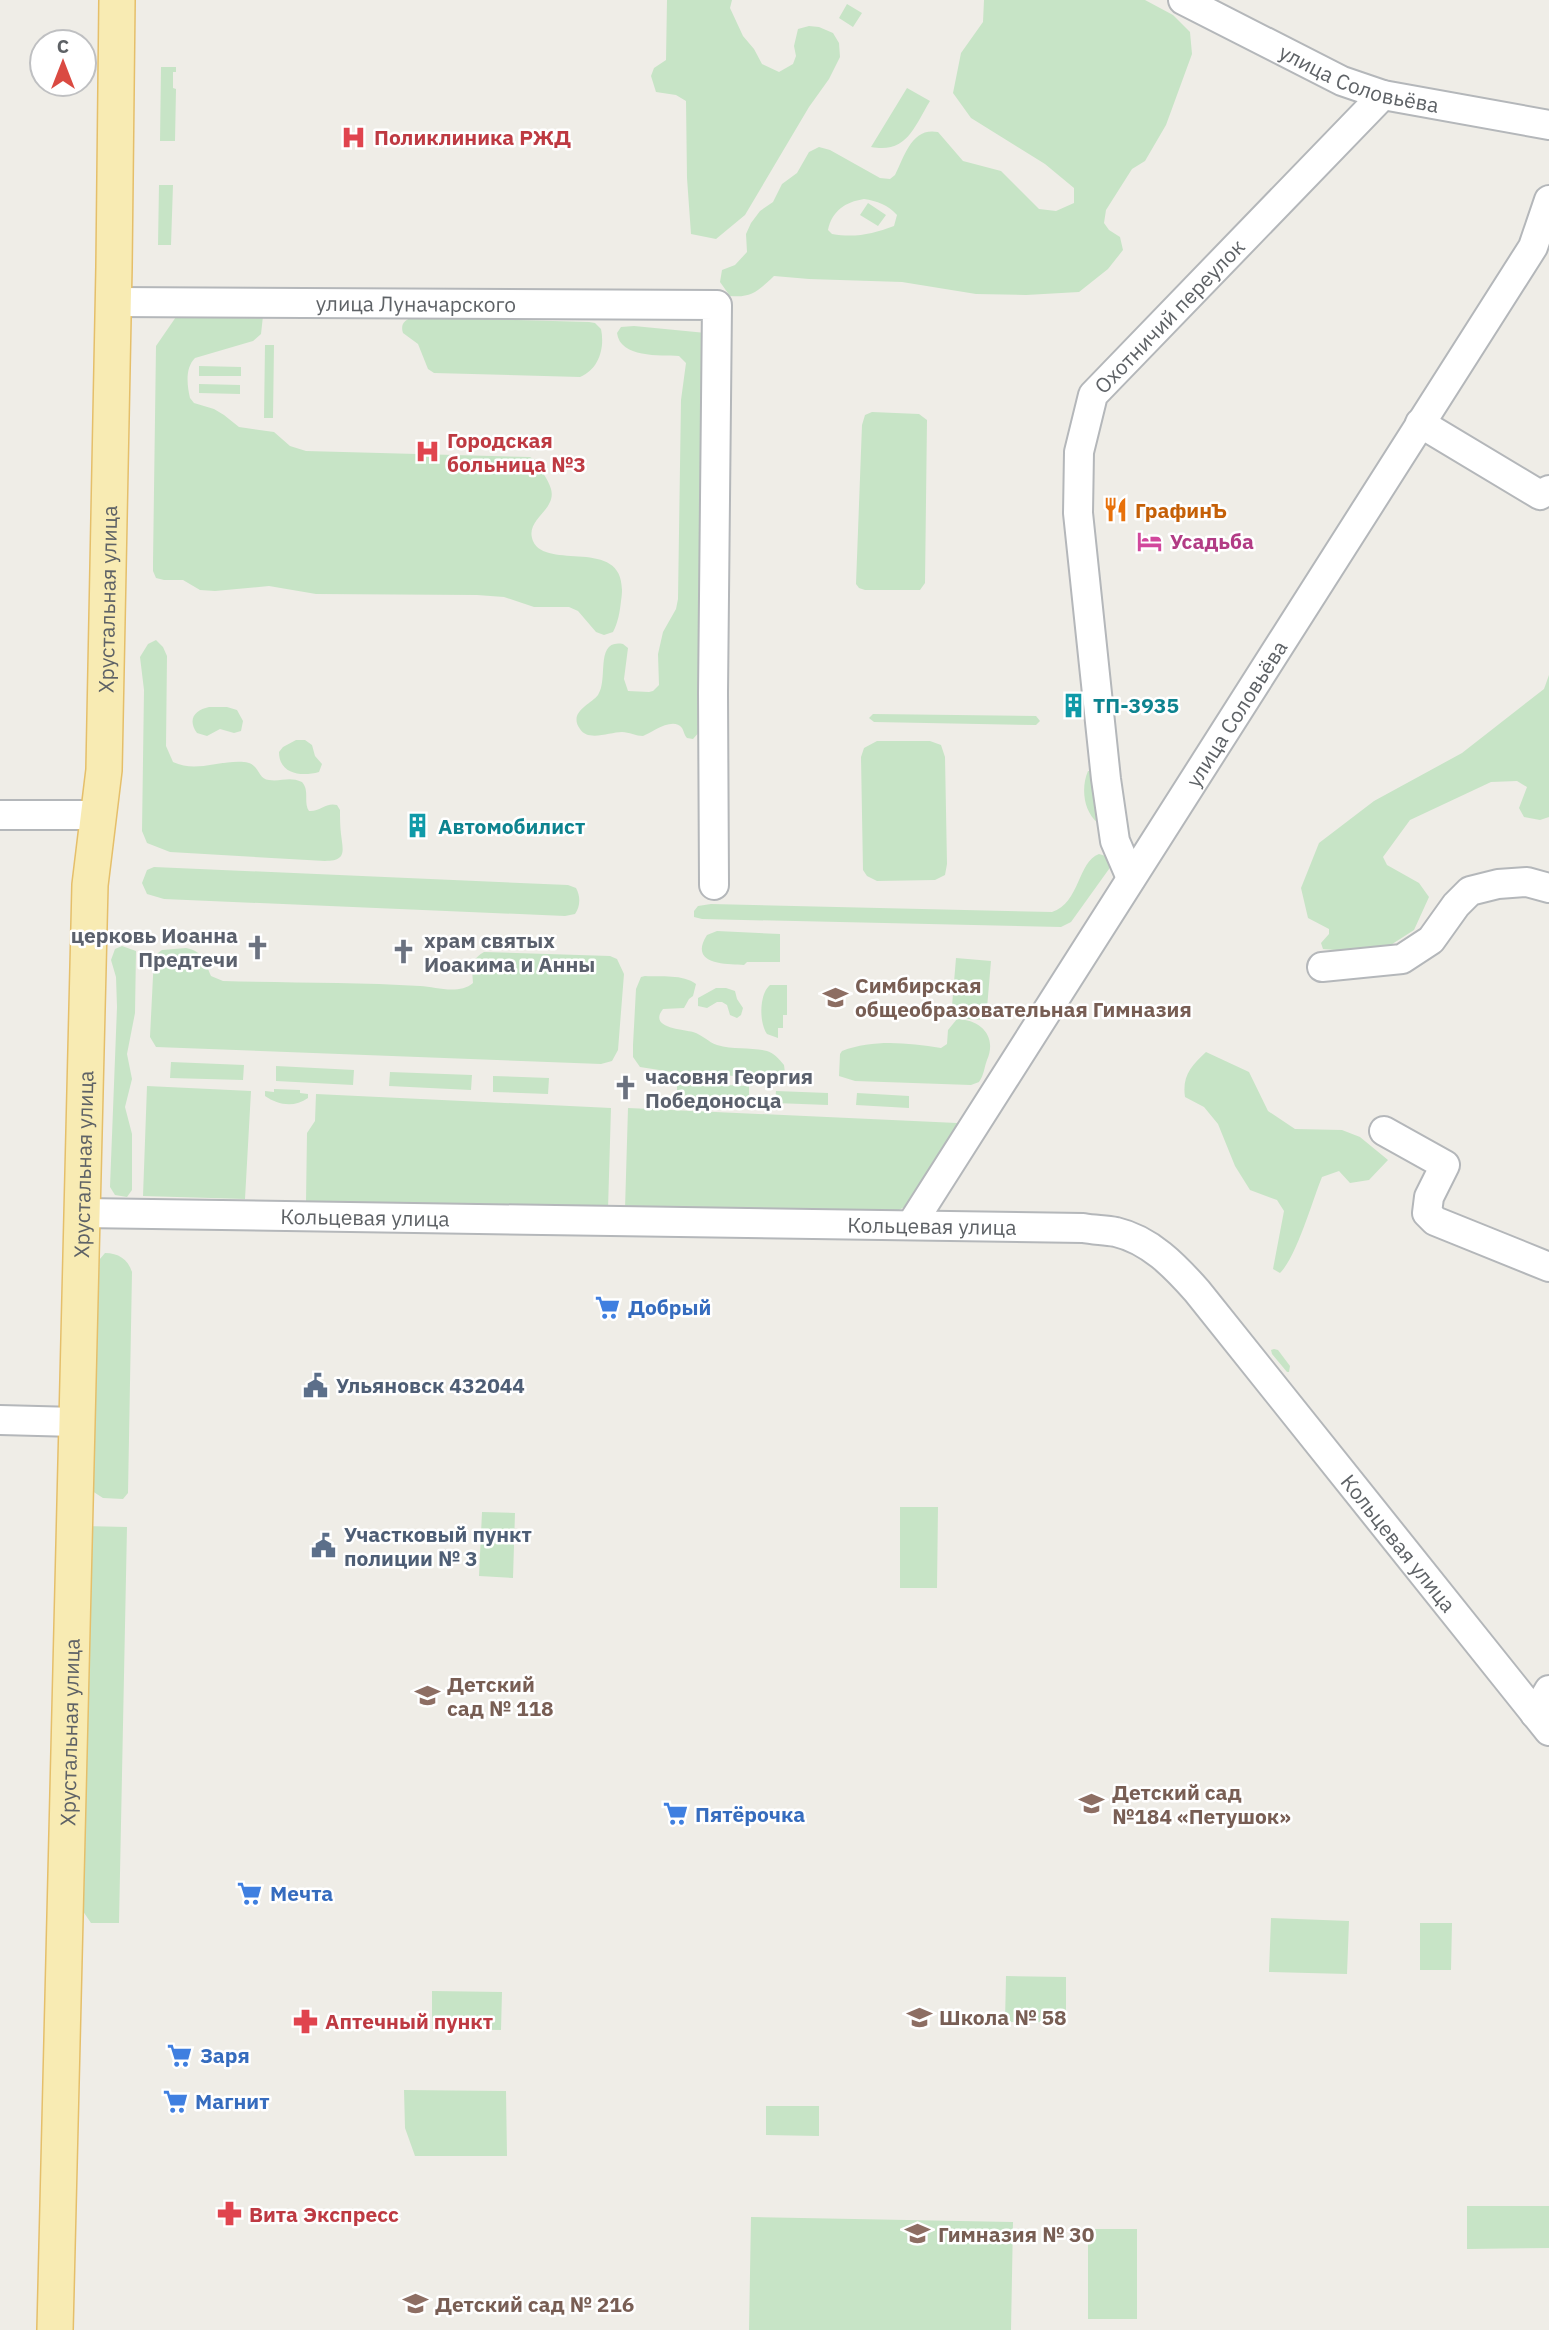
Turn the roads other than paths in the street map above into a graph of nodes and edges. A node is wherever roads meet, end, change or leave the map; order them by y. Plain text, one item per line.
1 (117, 0) edge
2 (1183, 0) edge
3 (1383, 95) junction
4 (1549, 125) edge
5 (1548, 207) edge
6 (113, 302) junction
7 (1420, 422) junction
8 (1549, 490) edge
9 (0, 815) edge
10 (99, 815) junction
11 (1131, 878) junction
12 (714, 885) dead end
13 (1549, 888) edge
14 (1322, 967) dead end
15 (1384, 1131) dead end
16 (83, 1213) junction
17 (911, 1225) junction
18 (1549, 1267) edge
19 (0, 1420) edge
20 (76, 1422) junction
21 (1544, 1712) edge
22 (55, 2330) edge

1 - 6 main road, Хрустальная улица
2 - 3 street, улица Соловьёва
3 - 4 street, улица Соловьёва
3 - 11 street, Охотничий переулок
5 - 7 street, улица Соловьёва
6 - 10 main road, Хрустальная улица
6 - 12 street, улица Луначарского
7 - 8 street
7 - 11 street, улица Соловьёва
9 - 10 street
10 - 16 main road, Хрустальная улица
11 - 17 street, улица Соловьёва
13 - 14 street
15 - 18 street
16 - 17 street, Кольцевая улица
16 - 20 main road, Хрустальная улица
17 - 21 street, Кольцевая улица
19 - 20 street
20 - 22 main road, Хрустальная улица

